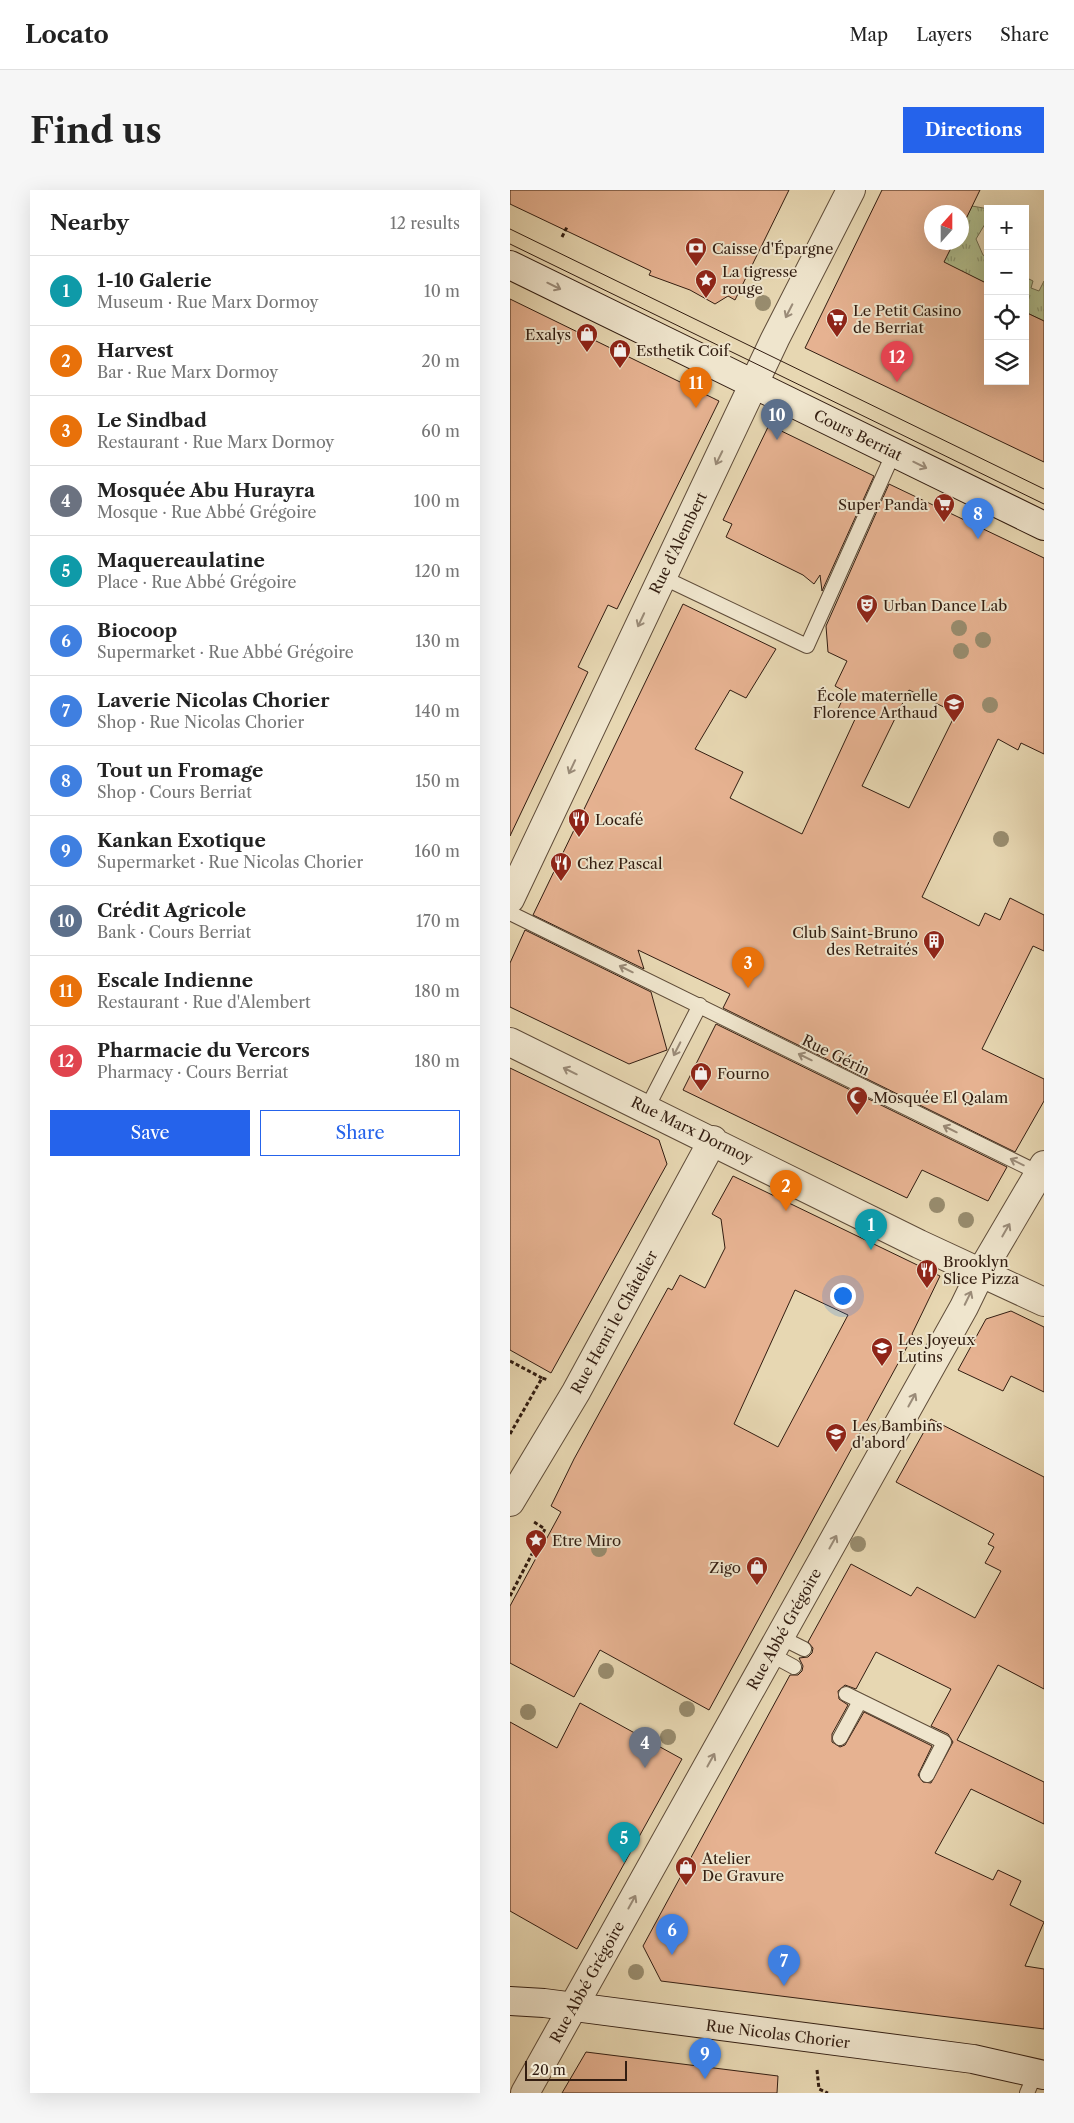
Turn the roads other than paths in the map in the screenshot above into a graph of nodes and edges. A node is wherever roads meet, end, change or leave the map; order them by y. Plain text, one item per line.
1 (851, 190) edge
2 (510, 265) edge
3 (755, 383) junction
4 (894, 452) junction
5 (1044, 526) edge
6 (662, 577) junction
7 (510, 899) edge
8 (510, 913) edge
9 (700, 1005) junction
10 (510, 1042) edge
11 (647, 1108) junction
12 (713, 1140) junction
13 (1042, 1169) edge
14 (981, 1272) junction
15 (1044, 1302) edge
16 (514, 1495) edge
17 (775, 1646) junction
18 (804, 1649) dead end
19 (794, 1667) dead end
20 (846, 1694) dead end
21 (860, 1700) junction
22 (840, 1738) dead end
23 (927, 1775) dead end
24 (510, 2001) edge
25 (573, 2007) junction
26 (1036, 2080) edge
27 (525, 2093) edge

1 -> 3 street, Rue d'Alembert
2 -> 3 street, Cours Berriat
3 - 4 street, Cours Berriat
3 -> 6 street, Rue d'Alembert
4 -> 5 street, Cours Berriat
4 - 6 lane
6 -> 7 street, Rue d'Alembert
9 -> 8 lane, Rue Gérin
9 -> 11 lane
13 -> 9 lane, Rue Gérin
11 -> 10 street, Rue Marx Dormoy
11 - 12 street, Rue Marx Dormoy
12 - 14 street, Rue Marx Dormoy
12 - 16 street, Rue Henri le Châtelier
14 -> 13 street, Rue Abbé Grégoire
14 - 15 street, Rue Marx Dormoy
17 -> 14 street, Rue Abbé Grégoire
17 - 18 lane
17 - 19 lane
25 -> 17 street, Rue Abbé Grégoire
20 - 21 lane
21 - 22 lane
21 - 23 lane
24 - 25 street, Rue Nicolas Chorier
25 - 26 street, Rue Nicolas Chorier
25 - 27 street, Rue Abbé Grégoire

